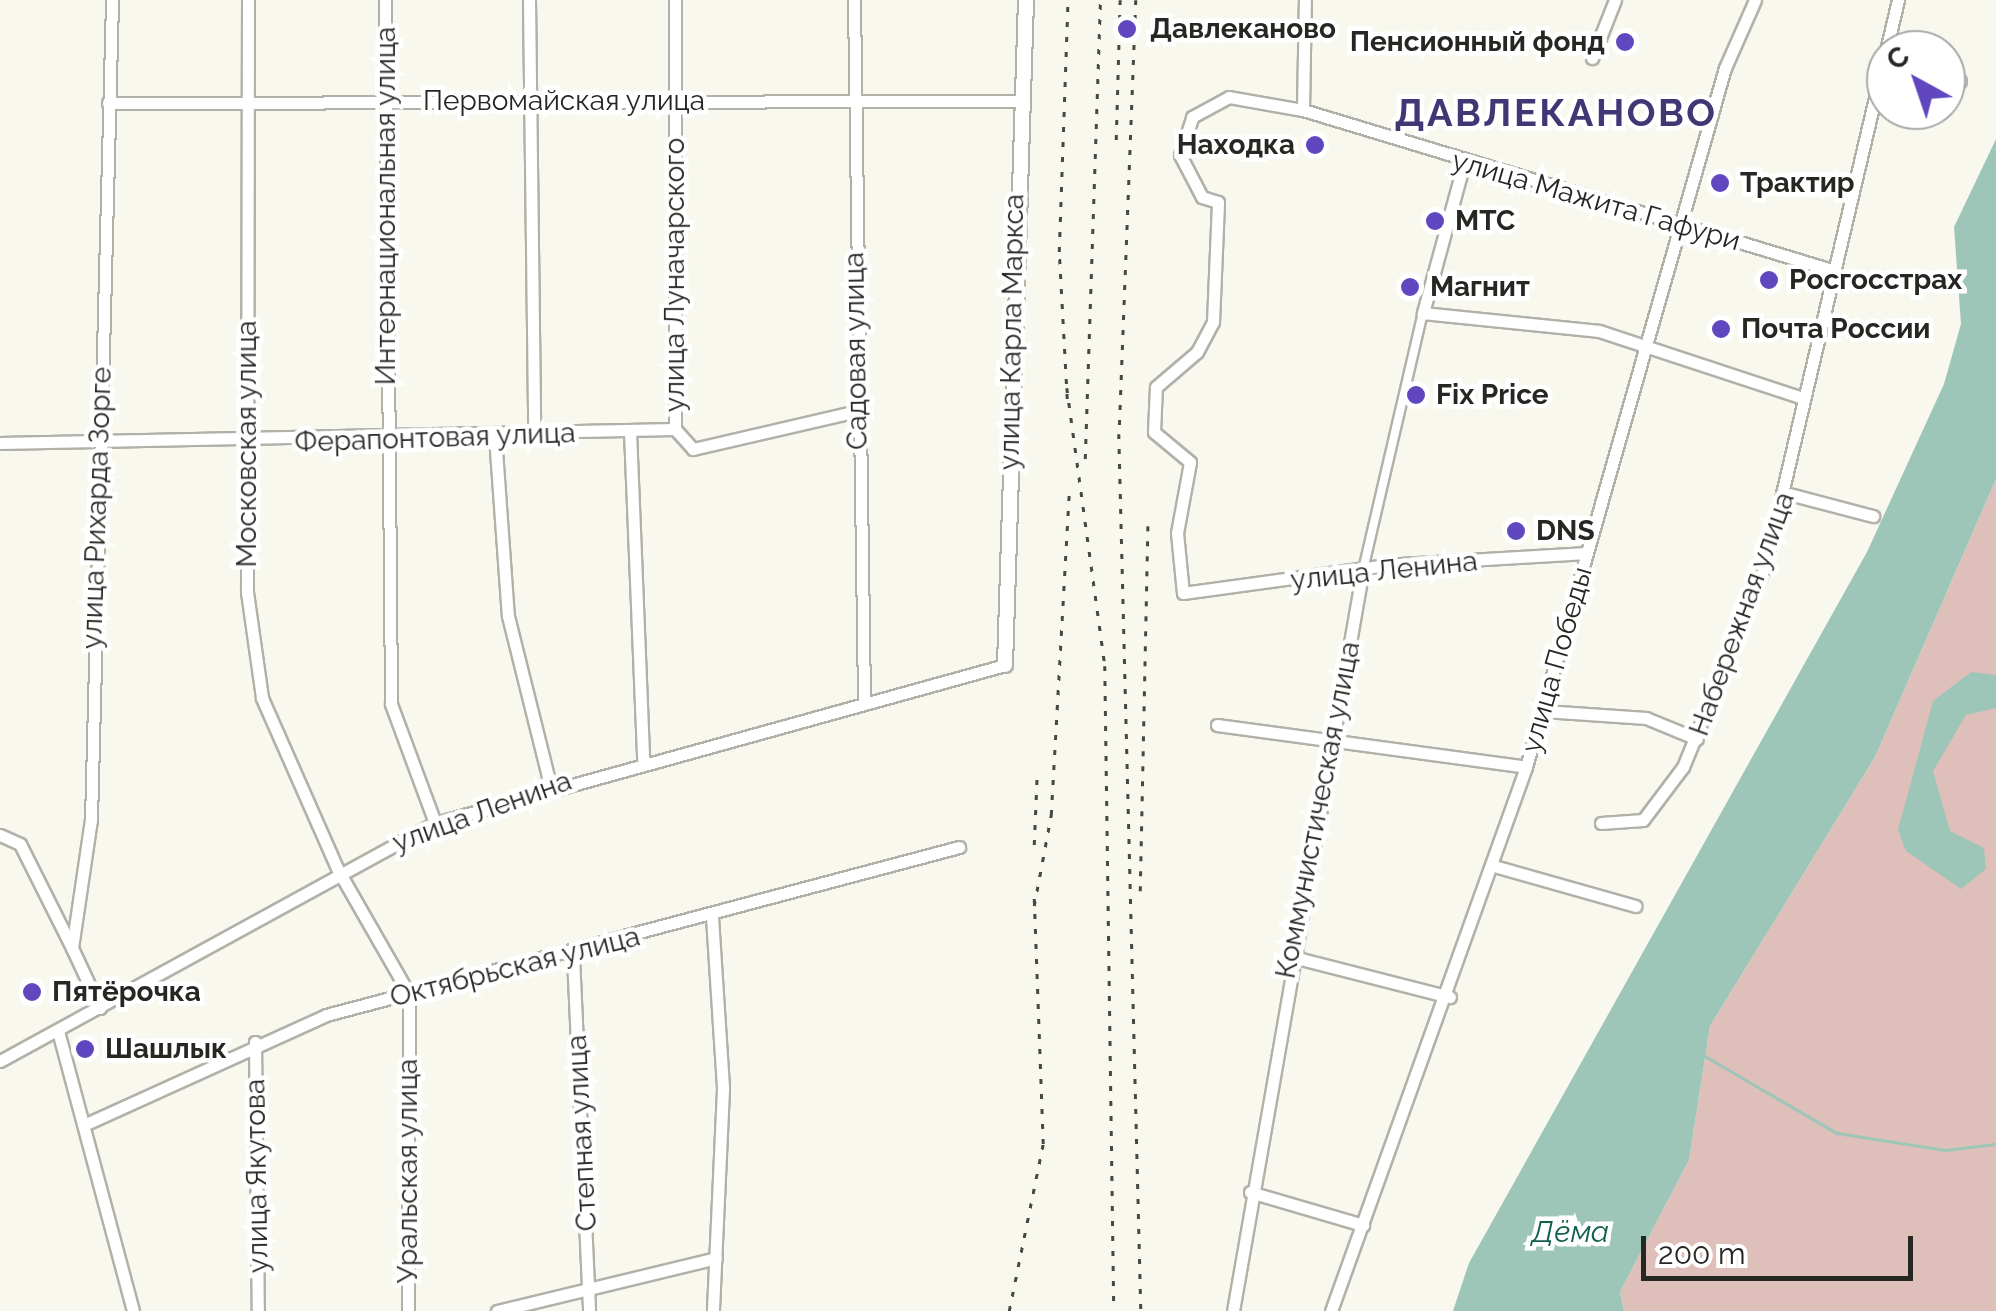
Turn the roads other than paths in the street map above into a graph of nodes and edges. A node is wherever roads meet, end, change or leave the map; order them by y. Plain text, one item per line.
1 (112, 0) edge
2 (248, 0) edge
3 (385, 0) edge
4 (529, 0) edge
5 (675, 0) edge
6 (854, 0) edge
7 (1026, 0) edge
8 (1305, 0) edge
9 (1616, 0) edge
10 (1754, 0) edge
11 (1898, 0) edge
12 (1892, 30) edge
13 (1592, 58) dead end
14 (530, 100) junction
15 (382, 101) junction
16 (675, 101) junction
17 (1020, 101) junction
18 (246, 102) junction
19 (108, 104) junction
20 (850, 106) junction
21 (1303, 110) junction
22 (1870, 130) edge
23 (1464, 163) junction
24 (1682, 226) junction
25 (1832, 270) junction
26 (1423, 313) junction
27 (1648, 348) junction
28 (1803, 398) junction
29 (857, 411) junction
30 (675, 429) junction
31 (630, 431) junction
32 (534, 434) junction
33 (496, 436) junction
34 (388, 440) junction
35 (99, 442) junction
36 (0, 443) edge
37 (247, 444) junction
38 (1789, 494) junction
39 (1873, 516) dead end
40 (1587, 553) junction
41 (1362, 574) junction
42 (1183, 593) joint
43 (1005, 664) joint
44 (864, 702) junction
45 (1544, 711) junction
46 (1217, 725) dead end
47 (1697, 740) junction
48 (1332, 746) junction
49 (643, 760) junction
50 (1526, 767) junction
51 (550, 784) junction
52 (1601, 822) dead end
53 (435, 823) junction
54 (0, 834) edge
55 (959, 847) dead end
56 (1494, 866) junction
57 (338, 870) junction
58 (1635, 906) dead end
59 (712, 917) junction
60 (72, 948) junction
61 (573, 956) junction
62 (1289, 956) junction
63 (409, 994) junction
64 (1450, 996) junction
65 (100, 1008) junction
66 (58, 1031) junction
67 (255, 1042) junction
68 (0, 1061) edge
69 (86, 1124) junction
70 (1250, 1192) junction
71 (1363, 1225) junction
72 (716, 1258) junction
73 (591, 1290) junction
74 (134, 1311) edge
75 (258, 1311) edge
76 (408, 1311) edge
77 (496, 1311) edge
78 (589, 1311) edge
79 (713, 1311) edge
80 (1233, 1311) edge
81 (1331, 1311) edge

1 - 19 street, улица Рихарда Зорге
2 - 18 street, Московская улица
3 - 15 street, Интернациональная улица
4 - 14 street
5 - 16 street, улица Луначарского
6 - 20 street, Садовая улица
7 - 17 street, улица Карла Маркса
8 - 21 street
9 - 13 street
10 - 24 street, улица Победы
11 - 12 street, Набережная улица
14 - 15 street, Первомайская улица
14 - 16 street, Первомайская улица
14 - 32 street
15 - 18 street, Первомайская улица
15 - 34 street, Интернациональная улица
16 - 20 street, Первомайская улица
16 - 30 street, улица Луначарского
17 - 20 street, Первомайская улица
17 - 43 street, улица Карла Маркса
18 - 19 street, Первомайская улица
18 - 37 street, Московская улица
19 - 35 street, улица Рихарда Зорге
20 - 29 street, Садовая улица
21 - 23 street, улица Мажита Гафури
21 - 42 street, улица Мажита Гафури
22 - 25 street, Набережная улица
23 - 24 street, улица Мажита Гафури
23 - 26 street
24 - 25 street, улица Мажита Гафури
24 - 27 street, улица Победы
25 - 28 street, Набережная улица
26 - 27 street
26 - 41 street, Коммунистическая улица
27 - 28 street
27 - 40 street, улица Победы
28 - 38 street, Набережная улица
29 - 30 street, Ферапонтовая улица
29 - 44 street, Садовая улица
30 - 31 street, Ферапонтовая улица
31 - 32 street, Ферапонтовая улица
31 - 49 street, улица Луначарского
32 - 33 street, Ферапонтовая улица
33 - 34 street, Ферапонтовая улица
33 - 51 street
34 - 37 street, Ферапонтовая улица
34 - 53 street, Интернациональная улица
35 - 36 street, Ферапонтовая улица
35 - 37 street, Ферапонтовая улица
35 - 60 street, улица Рихарда Зорге
37 - 57 street, Московская улица
38 - 39 street
38 - 47 street, Набережная улица
40 - 41 street, улица Ленина
40 - 45 street, улица Победы
41 - 42 street, улица Ленина
41 - 48 street, Коммунистическая улица
43 - 44 street, улица Ленина
44 - 49 street, улица Ленина
45 - 47 street
45 - 50 street, улица Победы
46 - 48 street
47 - 52 street, Набережная улица
48 - 50 street
48 - 62 street, Коммунистическая улица
49 - 51 street, улица Ленина
50 - 56 street, улица Победы
51 - 53 street, улица Ленина
53 - 57 street, улица Ленина
54 - 60 street
55 - 59 street, Октябрьская улица
56 - 58 street
56 - 64 street, улица Победы
57 - 63 street, Уральская улица
57 - 65 street, улица Ленина
59 - 61 street, Октябрьская улица
59 - 72 street
60 - 65 street
61 - 63 street, Октябрьская улица
61 - 73 street, Степная улица
62 - 64 street
62 - 70 street, Коммунистическая улица
63 - 67 street, Октябрьская улица
63 - 76 street, Уральская улица
64 - 71 street, улица Победы
65 - 66 street, улица Ленина
66 - 68 street, улица Ленина
66 - 69 street
67 - 69 street, Октябрьская улица
67 - 75 street, улица Якутова
69 - 74 street
70 - 71 street
70 - 80 street, Коммунистическая улица
71 - 81 street, улица Победы
72 - 73 street
72 - 79 street
73 - 77 street
73 - 78 street, Степная улица

